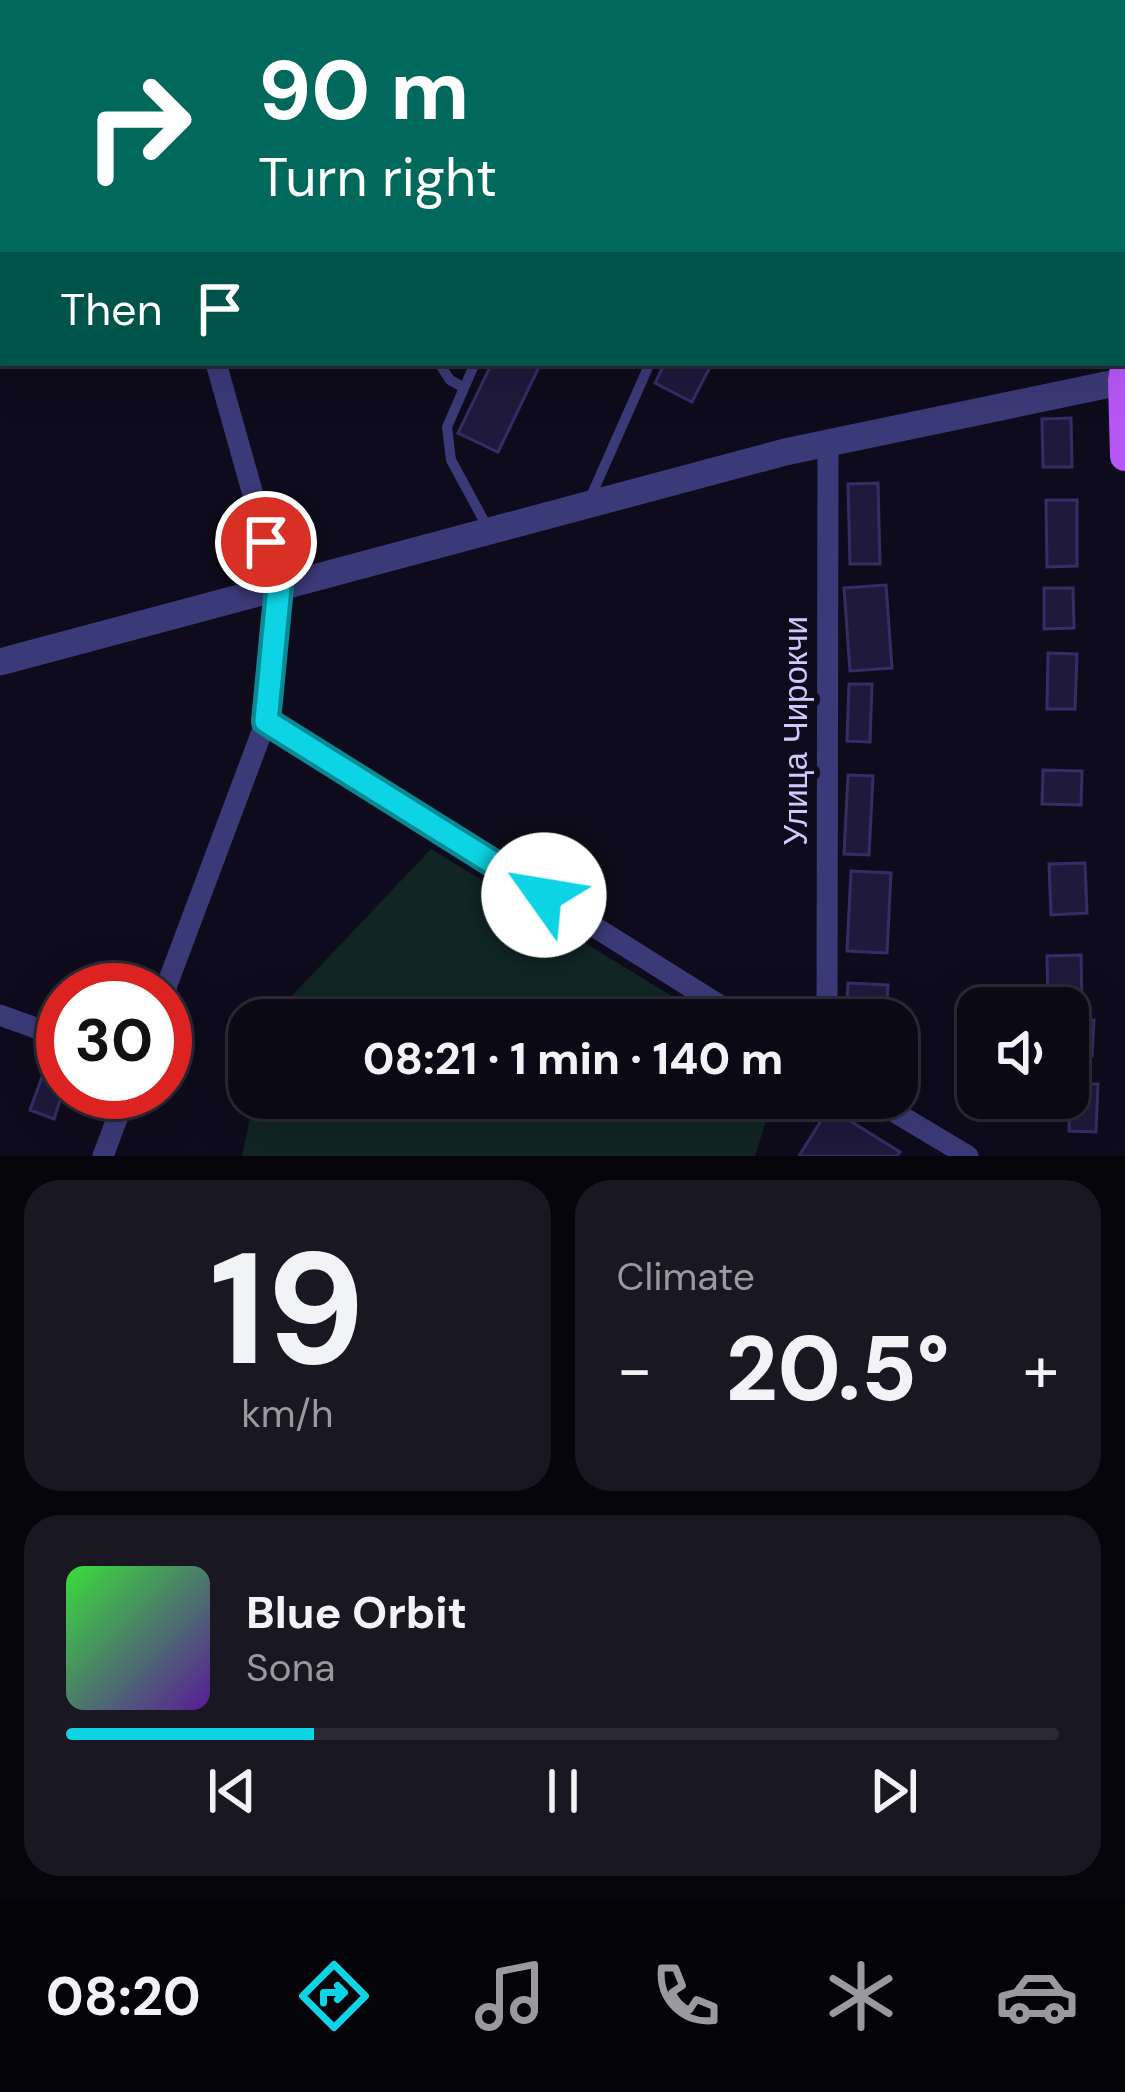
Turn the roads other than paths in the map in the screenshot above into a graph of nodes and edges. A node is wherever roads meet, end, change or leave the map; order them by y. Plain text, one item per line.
1 (217, 366) edge
2 (441, 366) edge
3 (474, 366) edge
4 (649, 366) edge
5 (1124, 377) edge
6 (463, 387) junction
7 (829, 442) junction
8 (1125, 456) edge
9 (587, 504) junction
10 (489, 531) junction
11 (279, 587) junction
12 (0, 662) edge
13 (266, 721) junction
14 (175, 963) edge
15 (709, 999) edge
16 (827, 999) edge
17 (0, 1015) edge
18 (36, 1028) edge
19 (117, 1119) edge
20 (906, 1119) edge
21 (103, 1156) edge
22 (968, 1156) edge

1 - 11 street
2 - 6 lane
3 - 6 lane
4 - 9 lane
5 - 7 street
5 - 8 main road
6 - 10 lane
7 - 9 street
7 - 16 street, Улица Чирокчи
9 - 10 street
10 - 11 street
11 - 12 street
11 - 13 street
13 - 14 street
13 - 15 street
17 - 18 street
19 - 21 street
20 - 22 street

